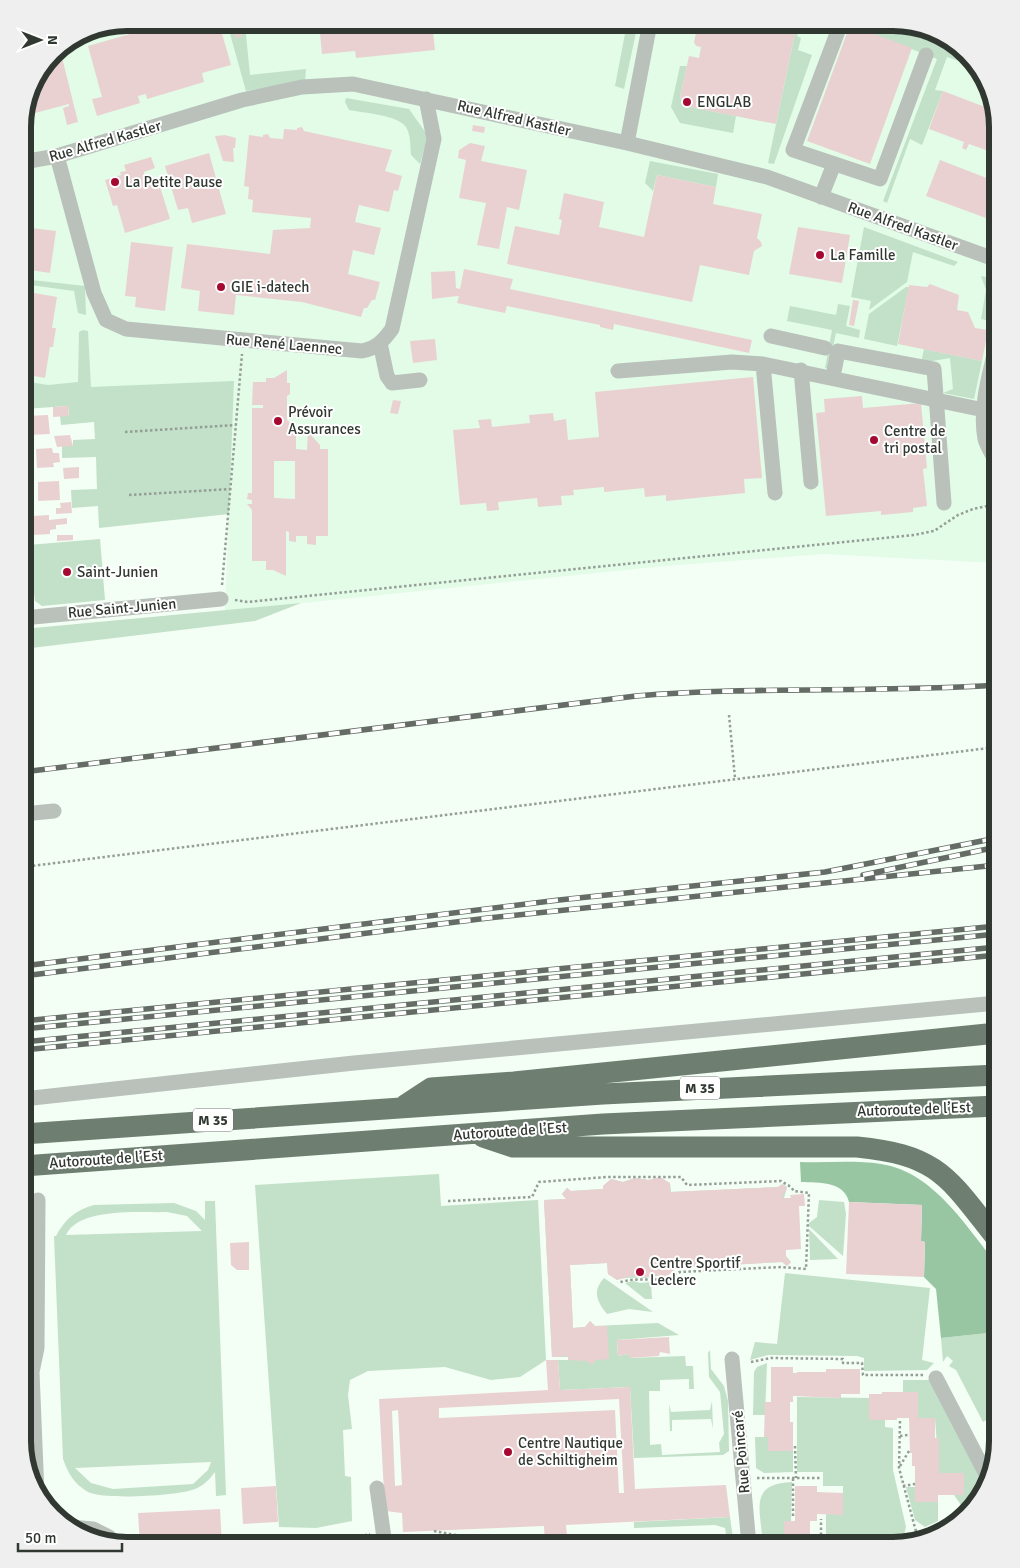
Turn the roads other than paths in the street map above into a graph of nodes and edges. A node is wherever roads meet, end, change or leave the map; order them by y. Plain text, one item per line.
1 (648, 31) edge
2 (838, 31) edge
3 (926, 55) dead end
4 (426, 99) junction
5 (627, 144) junction
6 (57, 156) junction
7 (31, 161) edge
8 (834, 164) junction
9 (821, 197) junction
10 (989, 257) edge
11 (772, 336) dead end
12 (799, 342) junction
13 (380, 343) junction
14 (825, 348) dead end
15 (763, 364) junction
16 (797, 369) junction
17 (618, 371) dead end
18 (833, 377) junction
19 (420, 380) dead end
20 (989, 386) edge
21 (935, 399) junction
22 (984, 410) junction
23 (989, 448) edge
24 (811, 482) dead end
25 (775, 493) dead end
26 (944, 503) dead end
27 (221, 599) road end
28 (31, 617) edge
29 (54, 811) dead end
30 (31, 813) edge
31 (989, 1004) edge
32 (989, 1034) edge
33 (989, 1075) edge
34 (31, 1098) edge
35 (989, 1106) edge
36 (403, 1107) junction
37 (31, 1133) edge
38 (475, 1134) junction
39 (799, 1147) junction
40 (31, 1165) edge
41 (38, 1200) dead end
42 (989, 1228) edge
43 (989, 1239) edge
44 (732, 1359) dead end
45 (936, 1378) road end
46 (35, 1467) edge
47 (984, 1470) edge
48 (377, 1488) dead end
49 (89, 1529) edge
50 (102, 1534) edge
51 (385, 1537) edge
52 (748, 1537) edge

1 - 5 street
2 - 8 street
3 - 8 street
4 - 5 street, Rue Alfred Kastler
4 - 6 street, Rue Alfred Kastler
4 - 13 street
5 - 9 street, Rue Alfred Kastler
6 - 7 street, Rue Alfred Kastler
6 - 13 street, Rue René Laennec
8 - 9 street
9 - 10 street, Rue Alfred Kastler
11 - 12 street
12 - 14 street
12 - 16 street
13 - 19 street
15 - 16 street
15 - 17 street
15 - 25 street
16 - 18 street
16 - 24 street
18 - 21 street
18 - 21 street
20 - 22 street
21 - 22 street
21 - 26 street
22 - 23 street
27 - 28 street, Rue Saint-Junien
29 - 30 street
31 - 34 street
32 - 36 highway
33 - 36 highway, Autoroute de l’Est / M 35
35 - 38 highway, Autoroute de l’Est / M 35
36 - 37 highway, Autoroute de l’Est / M 35
38 - 39 highway
38 - 40 highway, Autoroute de l’Est / M 35
39 - 42 highway
39 - 43 highway
41 - 46 street
44 - 52 street, Rue Poincaré
45 - 47 street
48 - 51 street
49 - 50 street

